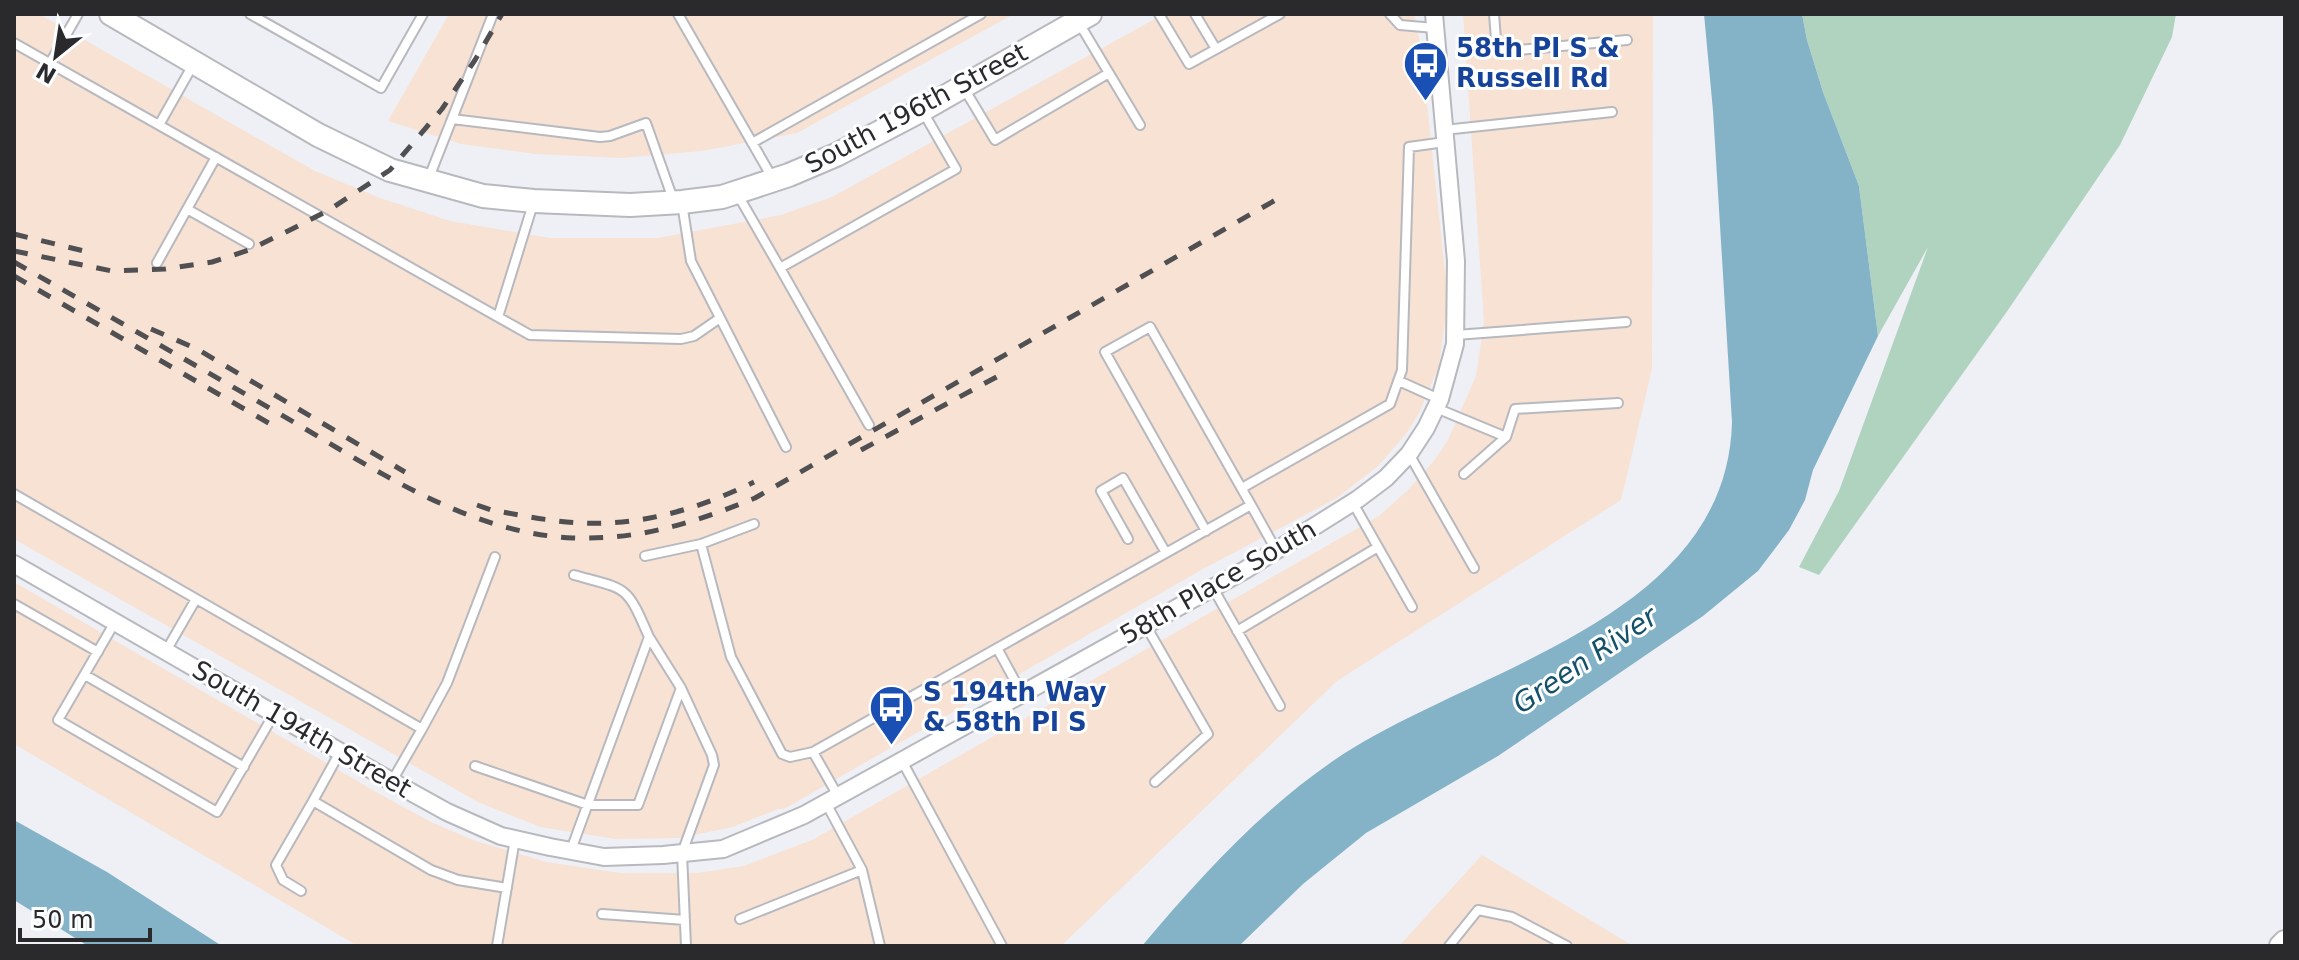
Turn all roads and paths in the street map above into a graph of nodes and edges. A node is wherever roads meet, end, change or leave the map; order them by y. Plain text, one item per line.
1 (78, 14) edge
2 (111, 14) edge
3 (250, 14) edge
4 (423, 14) edge
5 (493, 14) edge
6 (678, 14) edge
7 (981, 14) edge
8 (1159, 14) edge
9 (1195, 14) edge
10 (1280, 14) edge
11 (1390, 14) edge
12 (1494, 14) edge
13 (1084, 18) edge
14 (1434, 21) edge
15 (1627, 40) dead end
16 (14, 43) edge
17 (1216, 49) junction
18 (50, 63) junction
19 (195, 63) junction
20 (1109, 73) junction
21 (963, 86) junction
22 (922, 110) junction
23 (1612, 112) dead end
24 (452, 119) junction
25 (159, 125) junction
26 (1140, 125) dead end
27 (1445, 136) junction
28 (752, 143) junction
29 (216, 157) junction
30 (774, 180) junction
31 (427, 182) junction
32 (736, 191) junction
33 (534, 201) junction
34 (678, 203) junction
35 (187, 209) junction
36 (249, 244) dead end
37 (157, 263) dead end
38 (780, 268) junction
39 (498, 317) junction
40 (720, 318) junction
41 (1626, 322) dead end
42 (1456, 335) junction
43 (1399, 381) junction
44 (1438, 403) junction
45 (1618, 403) dead end
46 (869, 425) dead end
47 (1506, 437) junction
48 (786, 447) dead end
49 (1409, 454) junction
50 (1464, 474) dead end
51 (1242, 488) junction
52 (15, 497) edge
53 (1353, 503) junction
54 (1251, 505) junction
55 (754, 524) dead end
56 (1206, 531) junction
57 (1128, 539) dead end
58 (701, 544) junction
59 (1378, 547) junction
60 (1276, 550) junction
61 (1166, 553) junction
62 (645, 556) dead end
63 (495, 557) dead end
64 (14, 564) edge
65 (1474, 568) dead end
66 (574, 575) dead end
67 (1213, 587) junction
68 (196, 599) junction
69 (14, 604) edge
70 (1412, 607) dead end
71 (115, 622) junction
72 (1145, 625) junction
73 (1237, 631) junction
74 (649, 637) junction
75 (997, 648) junction
76 (166, 651) junction
77 (98, 652) junction
78 (85, 675) junction
79 (681, 688) junction
80 (1022, 694) junction
81 (1280, 706) dead end
82 (274, 714) junction
83 (422, 729) junction
84 (340, 752) junction
85 (813, 752) junction
86 (902, 761) junction
87 (475, 766) dead end
88 (244, 767) junction
89 (391, 781) junction
90 (1155, 782) dead end
91 (832, 799) junction
92 (313, 801) junction
93 (588, 805) junction
94 (515, 839) junction
95 (571, 851) junction
96 (682, 853) junction
97 (604, 857) joint
98 (862, 870) junction
99 (507, 888) junction
100 (301, 891) dead end
101 (602, 914) dead end
102 (740, 919) dead end
103 (685, 920) junction
104 (497, 946) edge
105 (686, 946) edge
106 (880, 946) edge
107 (1002, 946) edge
108 (1449, 946) edge
109 (1567, 946) edge

1 - 18 lane
2 - 19 main road, South 196th Street
3 - 4 lane
5 - 24 lane
6 - 28 lane
7 - 28 lane
8 - 17 lane
9 - 17 lane
10 - 17 lane
11 - 14 lane
12 - 15 lane
13 - 20 lane
13 - 21 main road, South 196th Street
14 - 27 street, 58th Place South
16 - 18 lane
18 - 25 lane
19 - 25 lane
19 - 31 main road, South 196th Street
20 - 21 lane
20 - 26 lane
21 - 22 main road, South 196th Street
22 - 30 main road, South 196th Street
22 - 38 lane
23 - 27 lane
24 - 31 lane
24 - 34 lane
25 - 29 lane
27 - 42 street, 58th Place South
27 - 43 lane
28 - 30 lane
29 - 35 lane
29 - 39 lane
30 - 32 main road, South 196th Street
31 - 33 main road, South 196th Street
32 - 34 main road, South 196th Street
32 - 38 lane
33 - 34 main road, South 196th Street
33 - 39 lane
34 - 40 lane
35 - 36 lane
35 - 37 lane
38 - 46 lane
39 - 40 lane
40 - 48 lane
41 - 42 lane
42 - 44 street, 58th Place South
43 - 44 lane
43 - 51 lane
44 - 47 lane
44 - 49 street, 58th Place South
45 - 47 lane
47 - 50 lane
49 - 53 street, 58th Place South
49 - 65 lane
51 - 54 lane
51 - 56 lane
52 - 68 lane
53 - 59 lane
53 - 60 street, 58th Place South
54 - 56 lane
54 - 60 lane
55 - 58 lane
56 - 61 lane
57 - 61 lane
58 - 62 lane
58 - 85 lane
59 - 70 lane
59 - 73 lane
60 - 67 street, 58th Place South
61 - 75 lane
63 - 83 lane
64 - 71 street, South 194th Street
66 - 74 lane
67 - 72 street, 58th Place South
67 - 73 lane
68 - 76 lane
68 - 83 lane
69 - 77 lane
71 - 76 street, South 194th Street
71 - 77 lane
72 - 80 street, 58th Place South
72 - 90 lane
73 - 81 lane
74 - 79 lane
74 - 93 lane
75 - 80 lane
75 - 85 lane
76 - 82 street, South 194th Street
77 - 78 lane
78 - 88 lane
78 - 88 lane
79 - 93 lane
79 - 96 lane
80 - 86 street, 58th Place South
82 - 84 street, South 194th Street
82 - 88 lane
83 - 89 lane
84 - 89 street, South 194th Street
84 - 92 lane
85 - 91 lane
86 - 91 street, 58th Place South
86 - 107 lane
87 - 93 lane
89 - 94 street, South 194th Street
91 - 96 street, 58th Place South
91 - 98 lane
92 - 99 lane
92 - 100 lane
93 - 95 lane
94 - 95 street, South 194th Street
94 - 99 lane
95 - 97 street, South 194th Street
96 - 97 street, 58th Place South
96 - 103 lane
98 - 102 lane
98 - 106 lane
99 - 104 lane
101 - 103 lane
103 - 105 lane
108 - 109 lane

